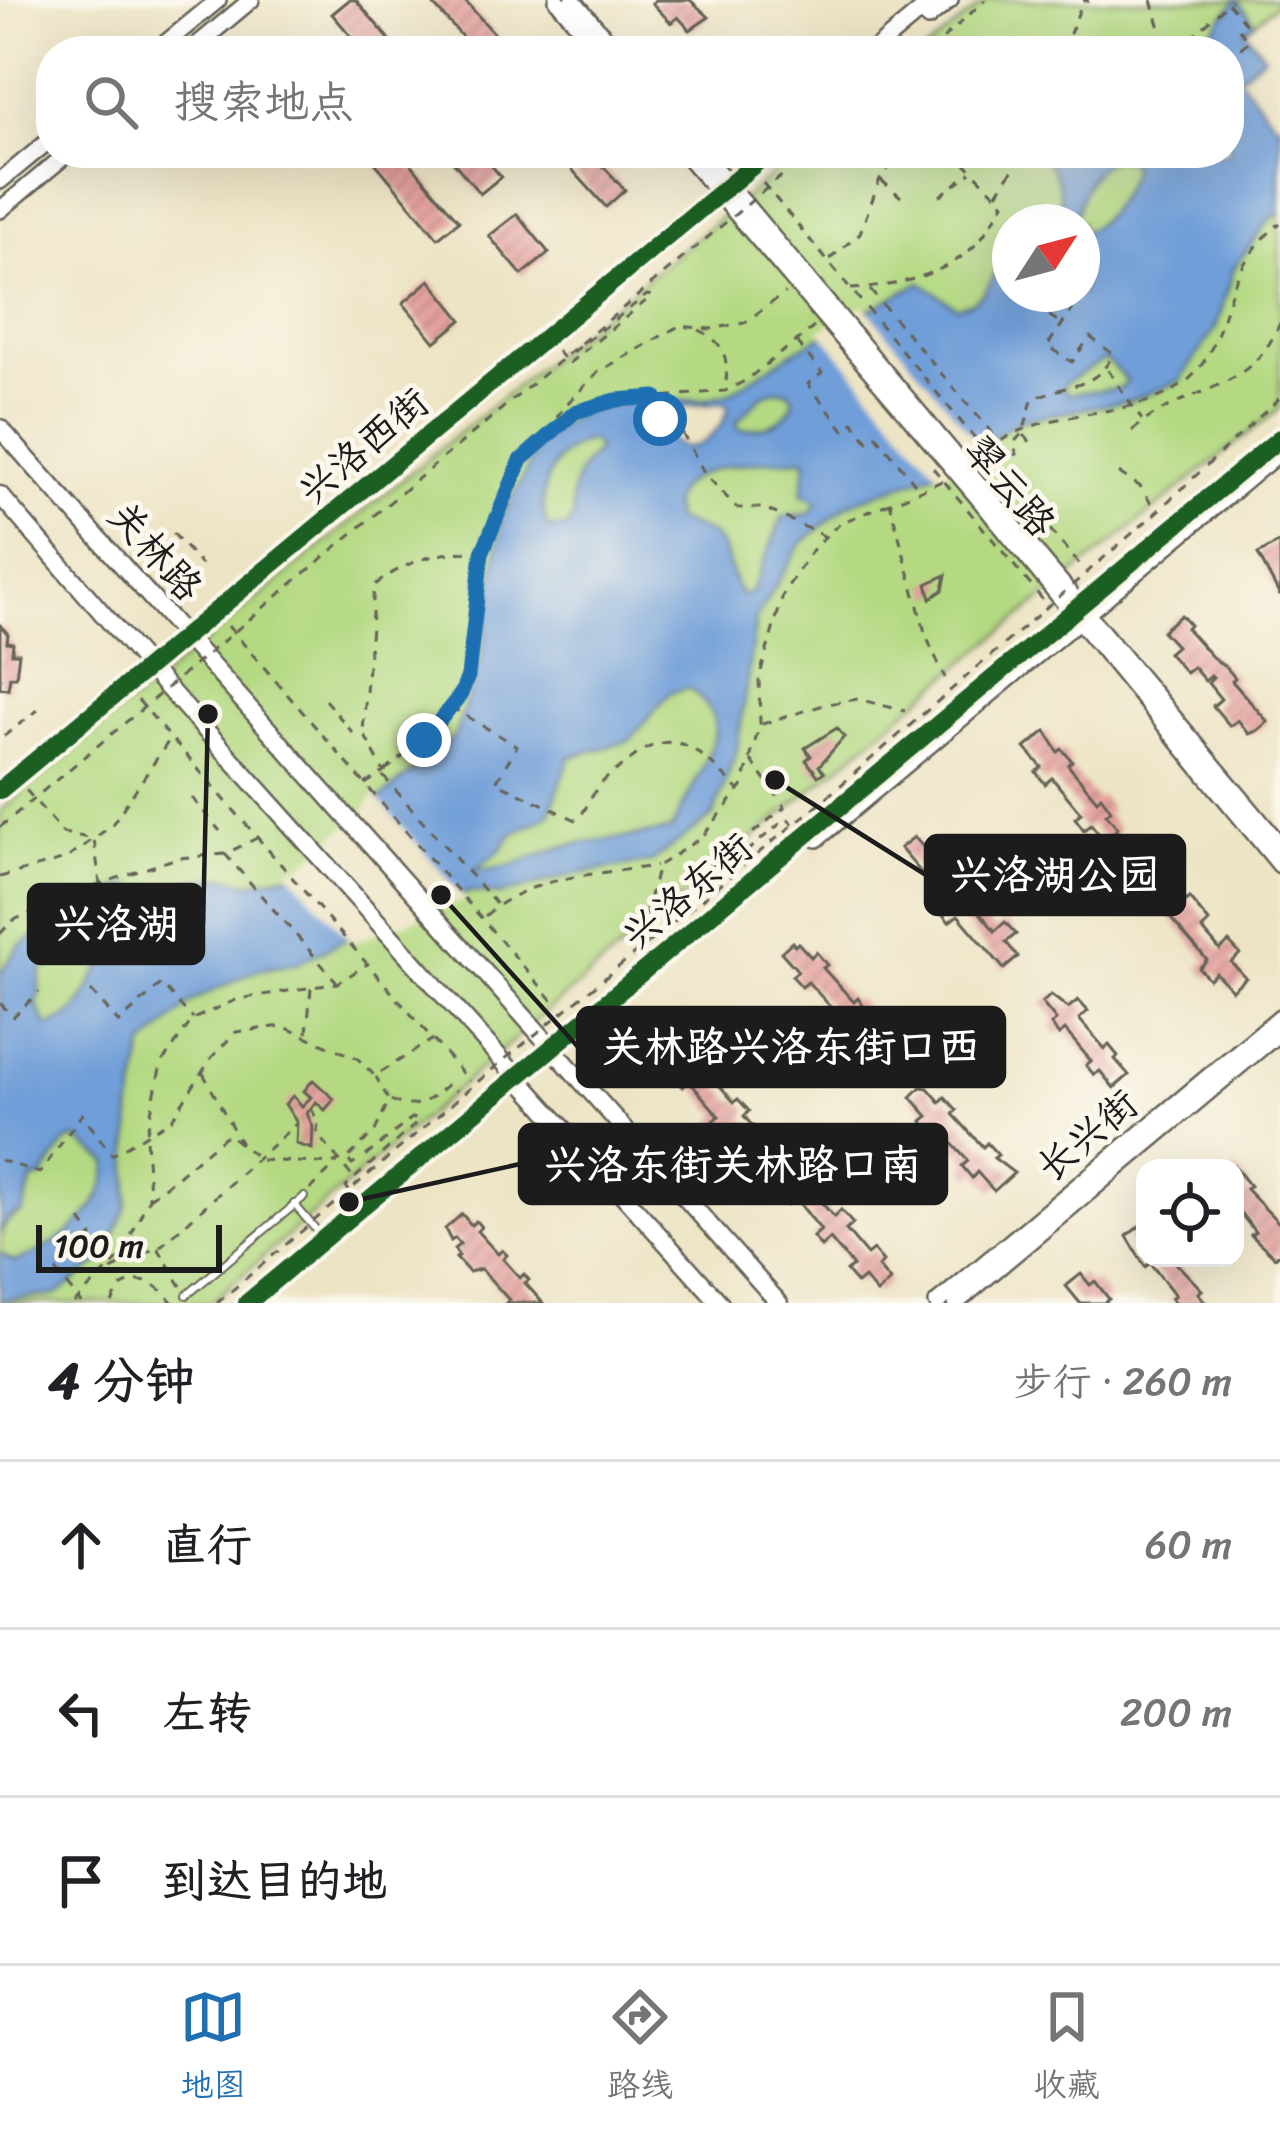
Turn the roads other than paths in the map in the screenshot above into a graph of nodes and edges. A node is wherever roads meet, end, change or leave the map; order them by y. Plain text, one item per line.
1 (218, 0) edge
2 (251, 0) edge
3 (557, 0) edge
4 (573, 0) edge
5 (934, 0) edge
6 (950, 0) edge
7 (175, 36) edge
8 (208, 36) edge
9 (587, 36) edge
10 (603, 36) edge
11 (891, 36) edge
12 (907, 36) edge
13 (36, 151) edge
14 (50, 168) edge
15 (701, 168) edge
16 (711, 168) edge
17 (738, 168) edge
18 (747, 168) edge
19 (0, 181) edge
20 (721, 186) junction
21 (0, 210) edge
22 (0, 428) edge
23 (1280, 438) edge
24 (1280, 452) edge
25 (0, 495) edge
26 (1079, 613) junction
27 (183, 631) junction
28 (145, 662) junction
29 (0, 777) edge
30 (0, 790) edge
31 (1280, 845) edge
32 (1280, 865) edge
33 (1280, 1017) edge
34 (1280, 1032) edge
35 (556, 1050) junction
36 (518, 1080) junction
37 (304, 1196) road end
38 (294, 1204) junction
39 (323, 1239) junction
40 (187, 1295) road end
41 (247, 1303) edge
42 (259, 1303) edge
43 (720, 1303) edge
44 (779, 1303) edge
45 (937, 1303) edge
46 (956, 1303) edge

1 - 7 street
2 - 8 street
3 - 9 street
4 - 10 street
5 - 11 street
6 - 12 street
13 - 19 street
14 - 21 street
15 - 20 street, 翠云路
16 - 20 street, 翠云路
17 - 20 street, 兴洛西街
18 - 20 street, 兴洛西街
20 - 26 street, 翠云路
20 - 27 street, 兴洛西街
22 - 27 main road, 关林路
23 - 26 street, 兴洛东街
24 - 26 street, 兴洛东街
25 - 28 main road, 关林路
26 - 31 street, 翠云路
26 - 32 street, 翠云路
26 - 35 street, 兴洛东街
27 - 28 street, 兴洛西街
27 - 35 main road, 关林路
28 - 29 street, 兴洛西街
28 - 30 street, 兴洛西街
28 - 36 main road, 关林路
33 - 45 street, 长兴街
34 - 46 street, 长兴街
35 - 36 street, 兴洛东街
35 - 44 main road
36 - 39 street, 兴洛东街
36 - 42 street, 兴洛东街
36 - 43 main road
37 - 38 lane
38 - 39 lane
38 - 40 lane
39 - 41 street, 兴洛东街

